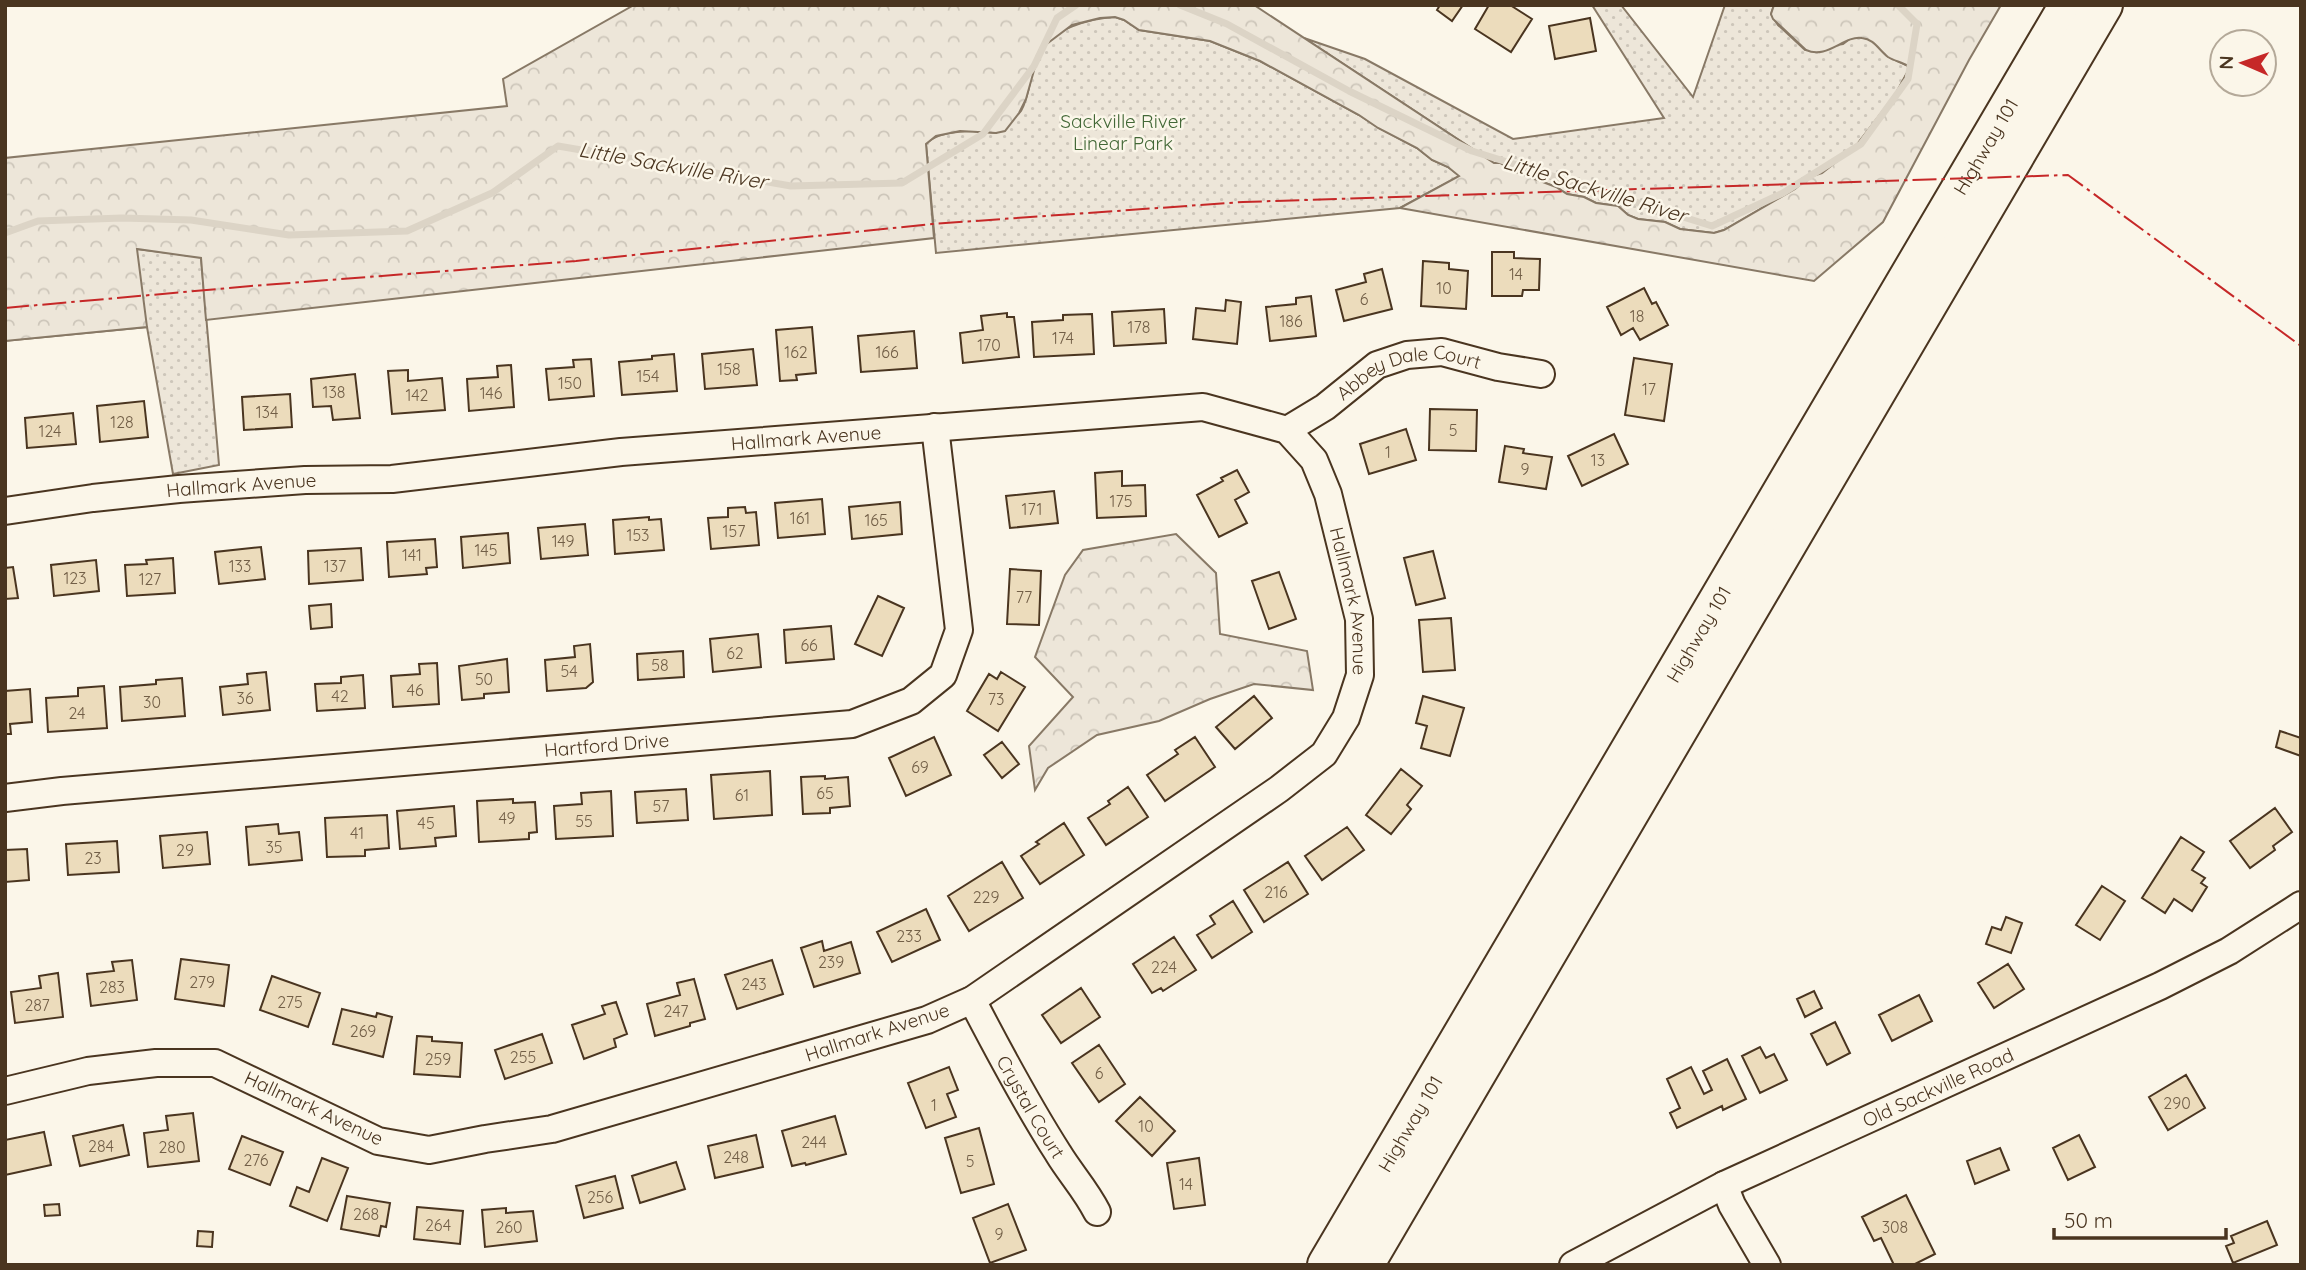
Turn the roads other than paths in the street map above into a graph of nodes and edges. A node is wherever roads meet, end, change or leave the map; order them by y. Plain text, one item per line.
1 (2069, 5) edge
2 (2103, 5) edge
3 (1541, 374) dead end
4 (934, 427) junction
5 (1287, 430) junction
6 (5, 511) edge
7 (5, 798) edge
8 (2301, 905) edge
9 (972, 1000) junction
10 (5, 1091) edge
11 (1724, 1185) junction
12 (1097, 1212) dead end
13 (1327, 1265) edge
14 (1364, 1265) edge
15 (1573, 1265) edge
16 (1767, 1265) edge

1 - 13 highway, Highway 101
2 - 14 highway, Highway 101
3 - 5 street, Abbey Dale Court
4 - 5 street, Hallmark Avenue
4 - 6 street, Hallmark Avenue
4 - 7 street, Hartford Drive
5 - 9 street, Hallmark Avenue
8 - 11 street, Old Sackville Road
9 - 10 street, Hallmark Avenue
9 - 12 street, Crystal Court
11 - 15 street, Old Sackville Road
11 - 16 street

